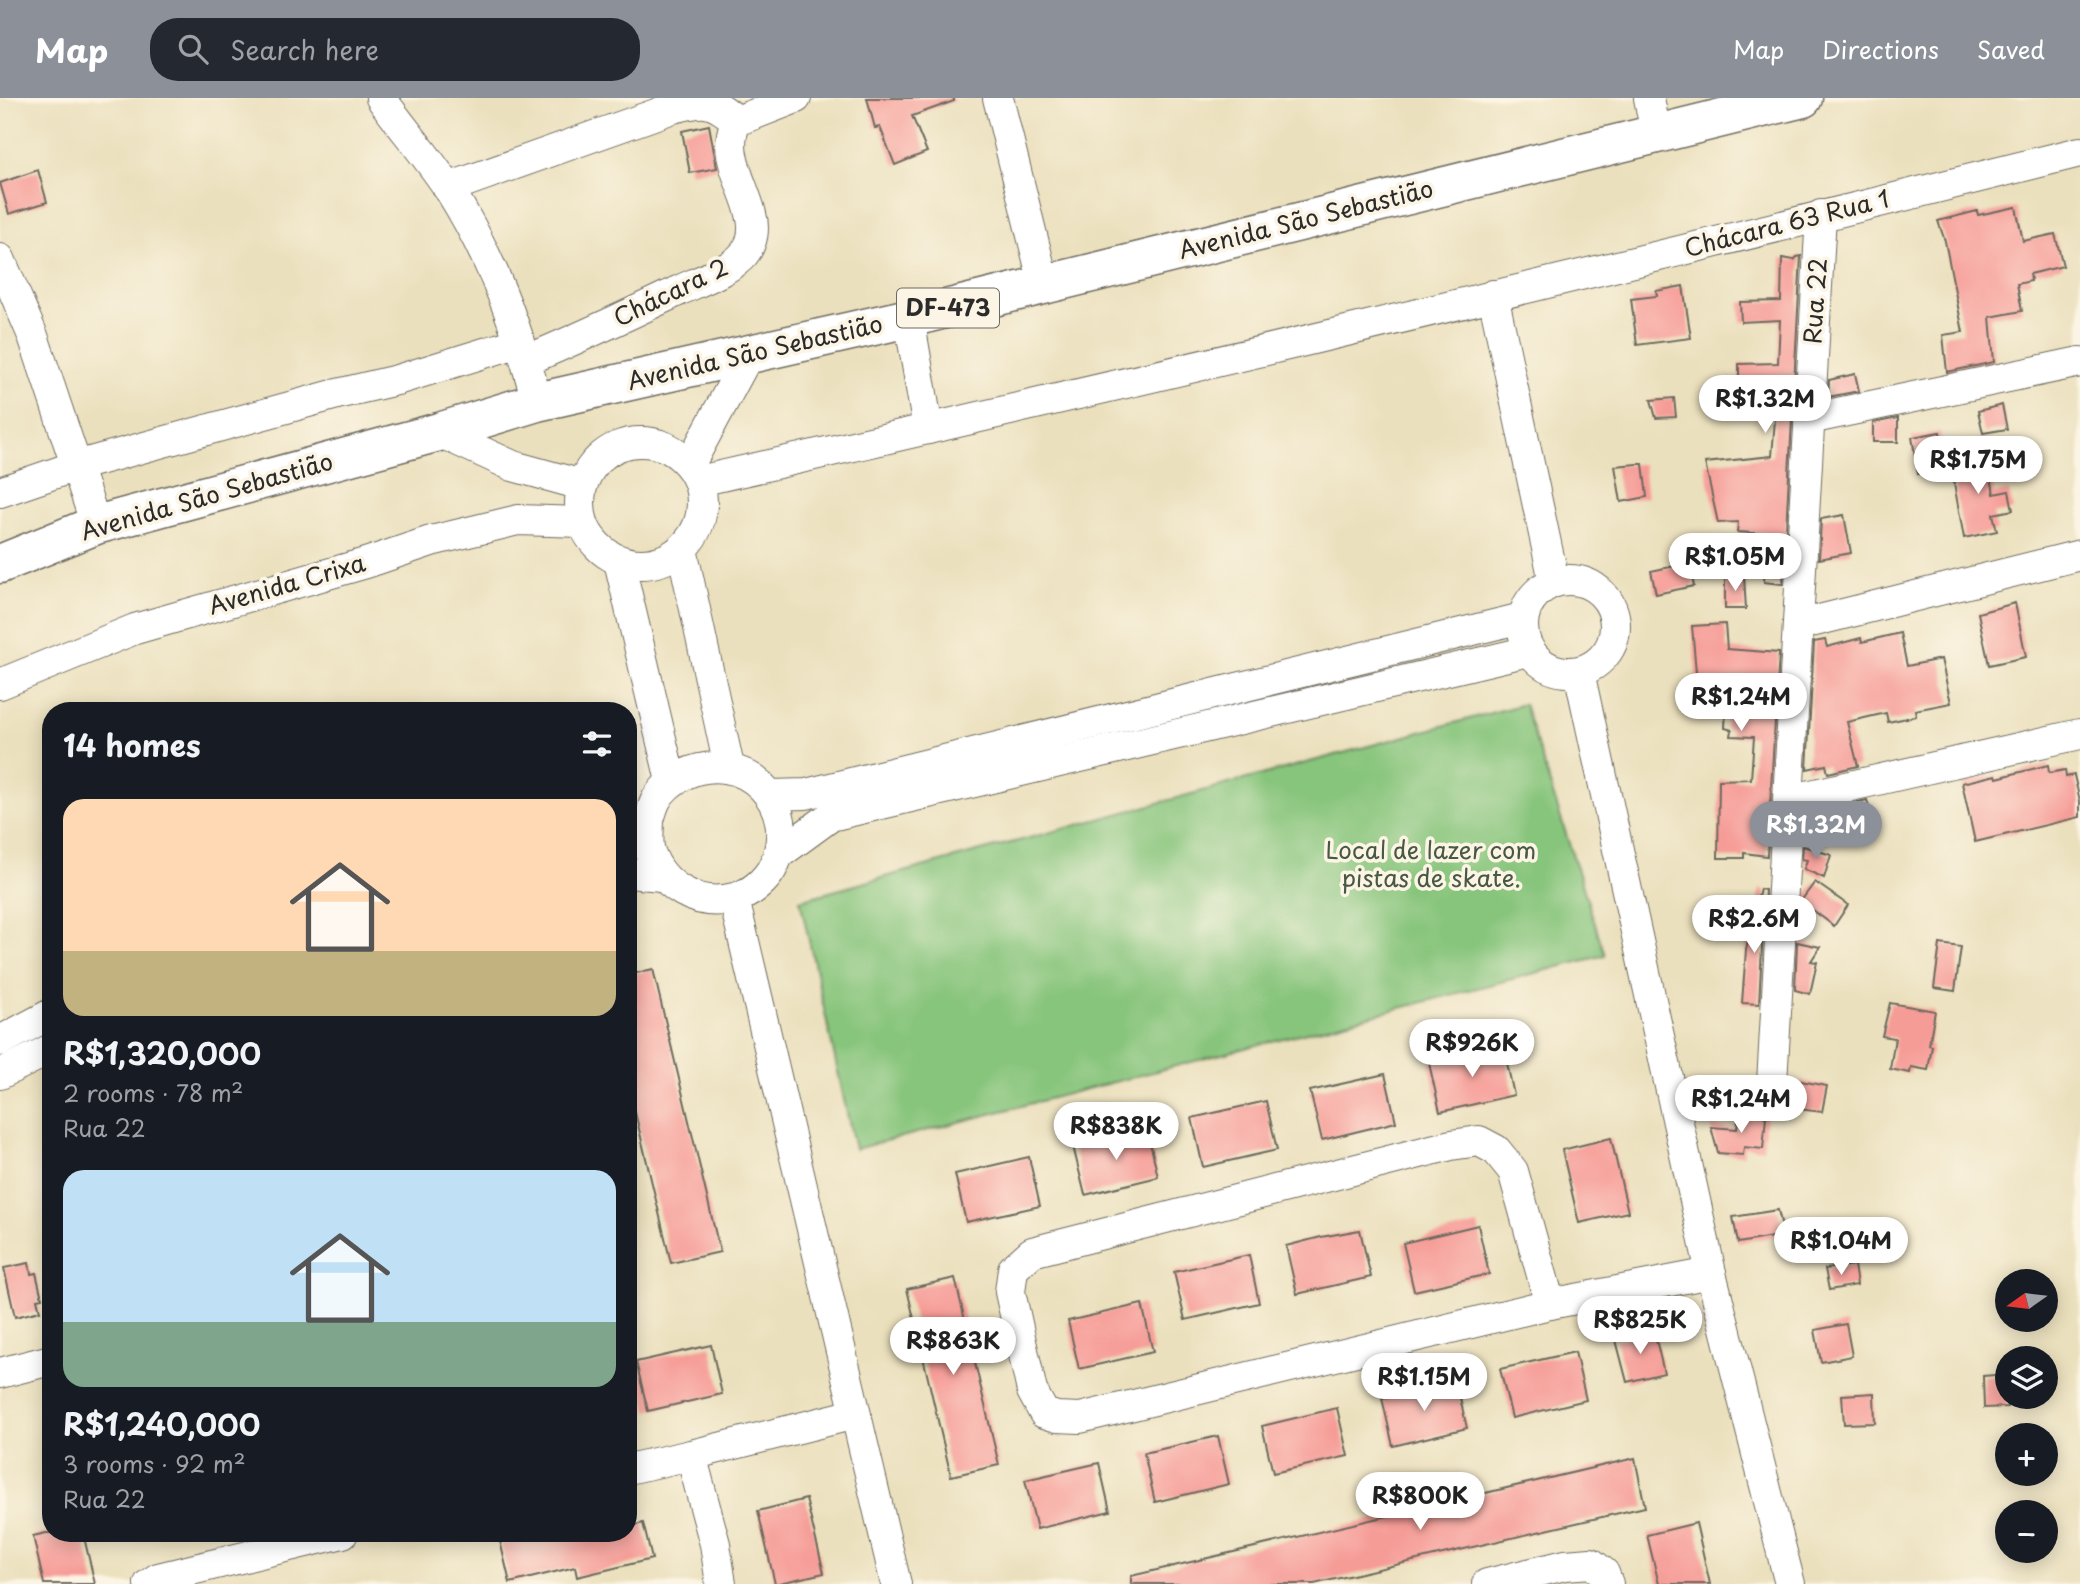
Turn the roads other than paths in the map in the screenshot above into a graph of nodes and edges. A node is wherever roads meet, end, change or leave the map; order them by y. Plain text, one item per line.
1 (381, 98) edge
2 (796, 98) edge
3 (998, 98) edge
4 (1803, 98) edge
5 (1720, 108) edge
6 (1653, 116) edge
7 (737, 121) junction
8 (2080, 152) edge
9 (448, 188) junction
10 (1821, 215) junction
11 (0, 259) edge
12 (1044, 284) junction
13 (1493, 295) junction
14 (909, 318) junction
15 (523, 351) junction
16 (749, 354) junction
17 (2080, 362) edge
18 (537, 402) junction
19 (1809, 419) junction
20 (928, 429) junction
21 (439, 432) junction
22 (76, 466) junction
23 (694, 473) junction
24 (582, 485) junction
25 (0, 492) edge
26 (582, 522) junction
27 (96, 525) junction
28 (682, 549) junction
29 (2080, 555) edge
30 (619, 561) junction
31 (0, 564) edge
32 (1554, 581) junction
33 (1522, 618) junction
34 (1799, 625) junction
35 (1529, 651) junction
36 (1579, 672) junction
37 (0, 684) edge
38 (2080, 734) edge
39 (729, 767) junction
40 (671, 781) junction
41 (770, 795) junction
42 (1789, 800) junction
43 (638, 824) edge
44 (779, 854) junction
45 (637, 874) edge
46 (662, 876) junction
47 (734, 899) junction
48 (42, 1019) edge
49 (0, 1041) edge
50 (42, 1053) edge
51 (0, 1074) edge
52 (1771, 1101) dead end
53 (1711, 1273) junction
54 (1550, 1304) junction
55 (42, 1362) edge
56 (0, 1373) edge
57 (855, 1414) junction
58 (691, 1455) junction
59 (637, 1467) edge
60 (306, 1542) edge
61 (149, 1584) edge
62 (721, 1584) edge
63 (895, 1584) edge
64 (1487, 1584) edge
65 (1608, 1584) edge
66 (1790, 1584) edge

1 - 9 street
2 - 7 street
3 - 12 street
4 - 5 main road, Avenida São Sebastião / DF-473
5 - 6 main road, Avenida São Sebastião / DF-473
6 - 12 main road, Avenida São Sebastião / DF-473
7 - 9 street
7 - 15 street, Chácara 2
8 - 10 street, Chácara 63 Rua 1
9 - 15 street
10 - 13 street, Chácara 63 Rua 1
10 - 19 street, Rua 22
11 - 22 street
12 - 14 main road, Avenida São Sebastião / DF-473
13 - 20 street, Chácara 63 Rua 1
13 - 32 street
14 - 16 main road, Avenida São Sebastião / DF-473
14 - 20 street
15 - 18 street
15 - 22 street, Chácara 2
16 - 18 main road, Avenida São Sebastião / DF-473
16 - 23 street
17 - 19 street
18 - 21 main road, Avenida São Sebastião / DF-473
19 - 34 street, Rua 22
20 - 23 street, Chácara 63 Rua 1
21 - 24 street
21 - 27 main road, Avenida São Sebastião / DF-473
22 - 25 street, Chácara 2
22 - 27 street
23 - 24 street
23 - 28 street
24 - 26 street
26 - 30 street
26 - 37 street, Avenida Crixa
27 - 31 main road, Avenida São Sebastião / DF-473
28 - 30 street
28 - 39 street
29 - 34 street
30 - 40 street
32 - 33 street
32 - 36 street
33 - 35 street
33 - 41 street
34 - 42 street, Rua 22
35 - 36 street
35 - 44 street
36 - 53 street
38 - 42 street
39 - 40 street
39 - 41 street
40 - 43 street
41 - 44 street
42 - 52 street, Rua 22
43 - 46 street
44 - 47 street
45 - 46 street
46 - 47 street
47 - 57 street
48 - 49 street
50 - 51 street
53 - 54 street
53 - 66 street
54 - 54 street
55 - 56 street
57 - 58 street
57 - 63 street
58 - 59 street
58 - 62 street
60 - 61 street
64 - 65 street

